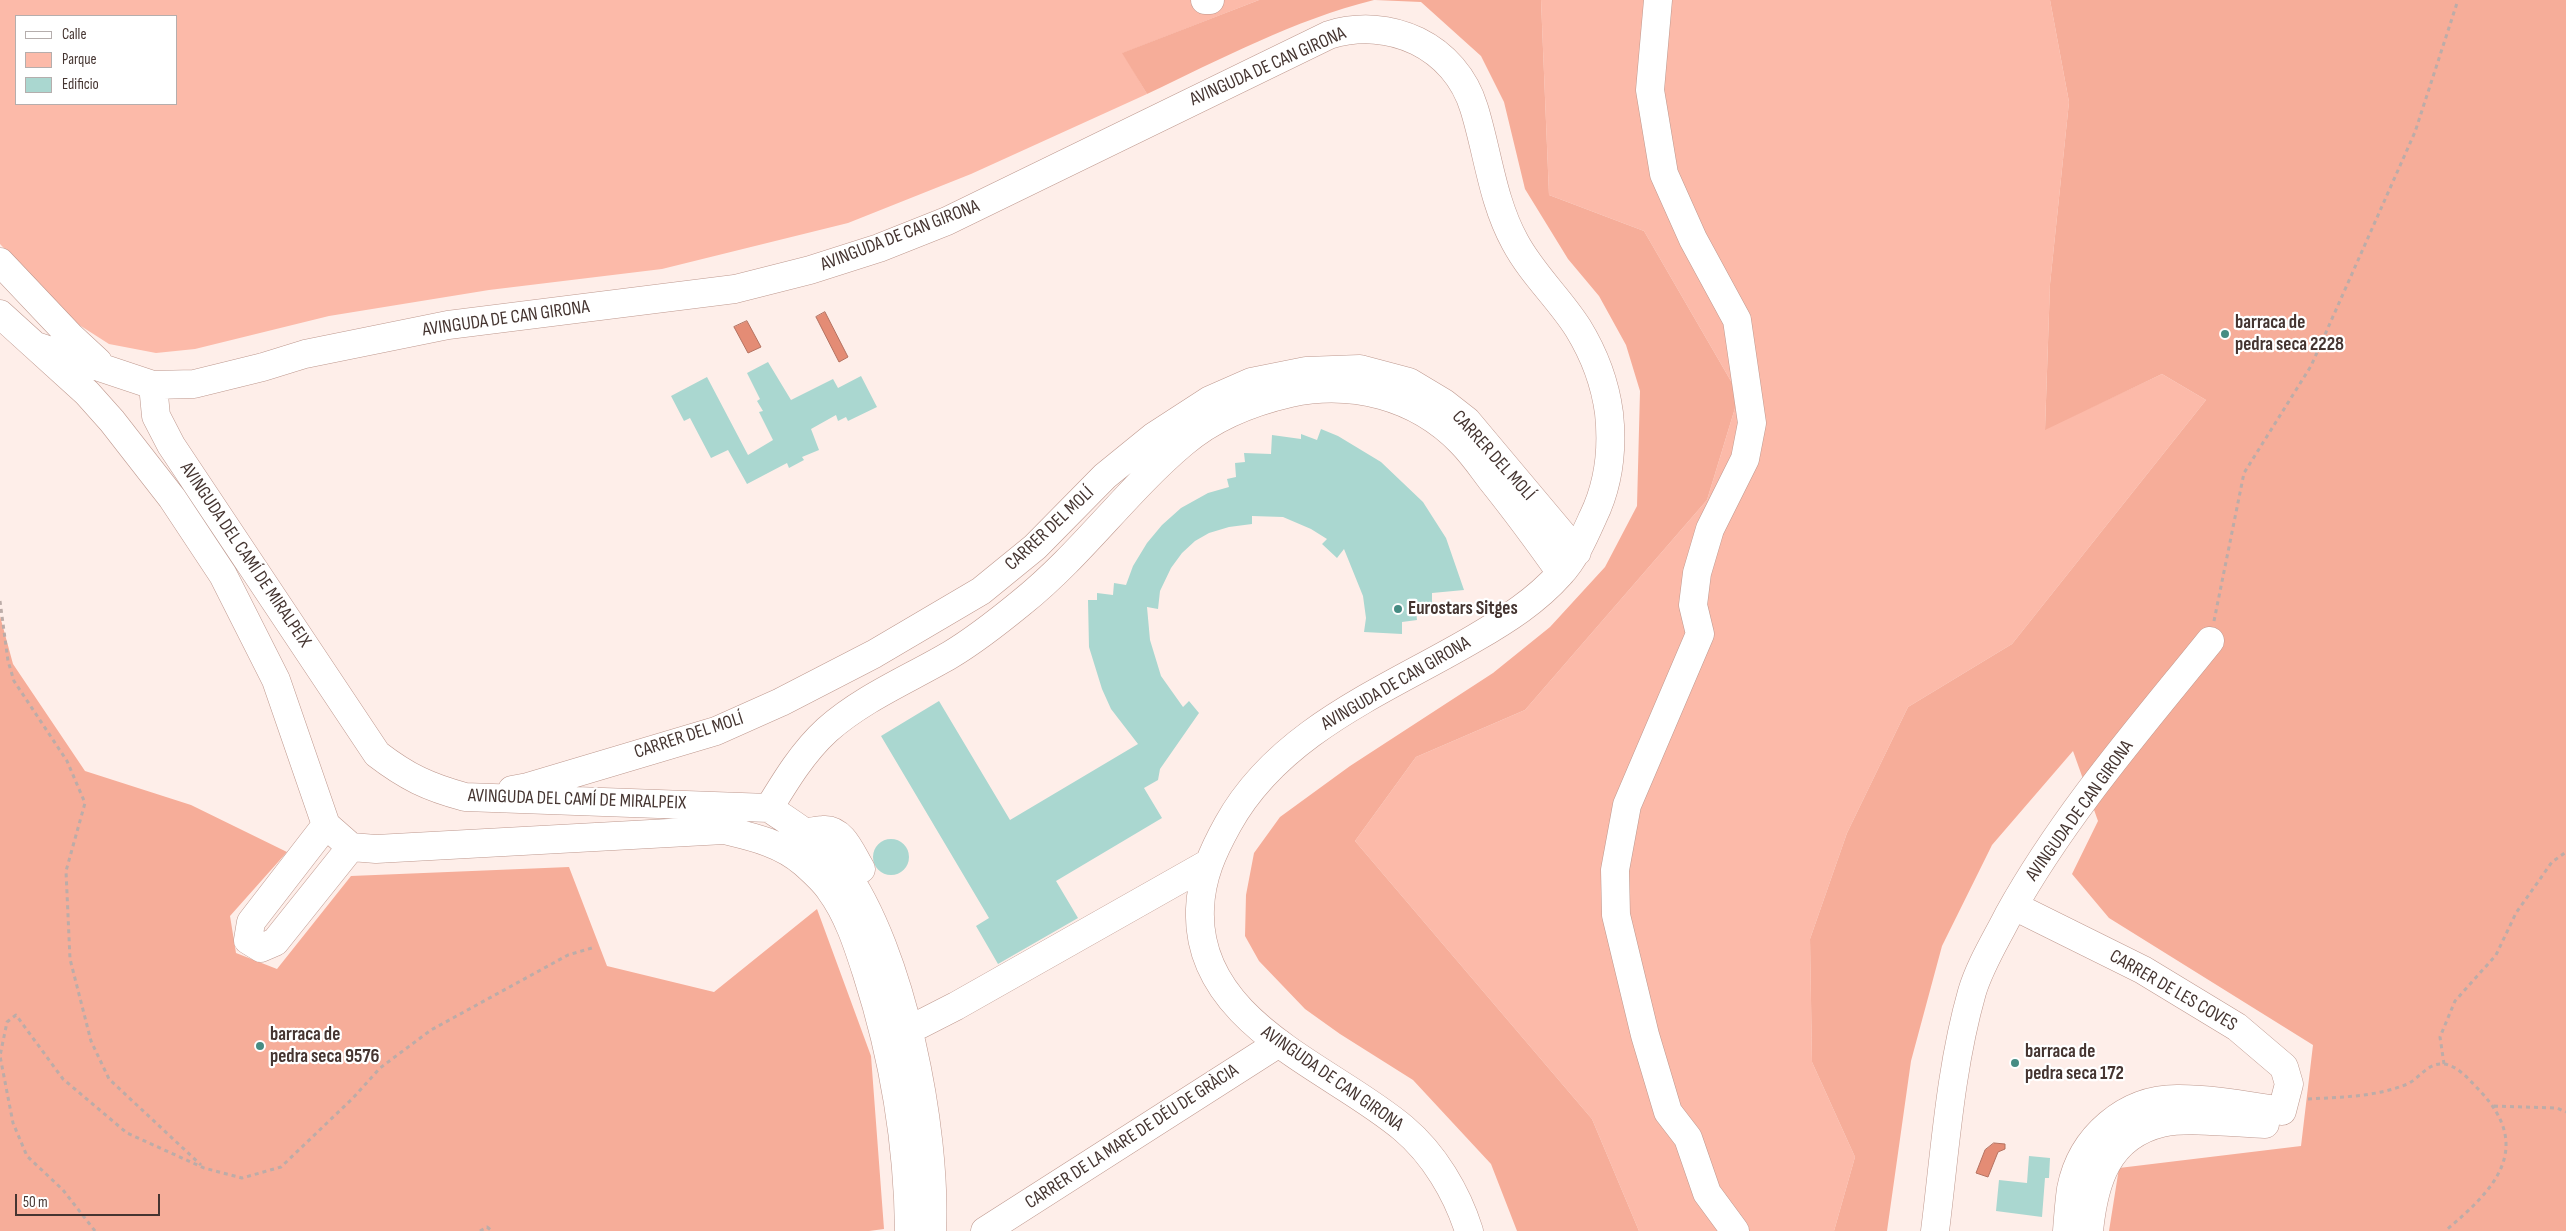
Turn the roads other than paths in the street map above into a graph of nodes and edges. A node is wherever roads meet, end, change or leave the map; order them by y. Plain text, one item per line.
1 (1206, 0) edge
2 (1210, 0) edge
3 (1658, 0) edge
4 (0, 262) edge
5 (0, 314) edge
6 (36, 346) junction
7 (106, 370) junction
8 (153, 384) junction
9 (1569, 563) junction
10 (2210, 641) road end
11 (465, 797) junction
12 (769, 808) junction
13 (326, 825) junction
14 (807, 834) junction
15 (762, 838) junction
16 (351, 847) junction
17 (1208, 864) junction
18 (2014, 906) junction
19 (917, 1026) junction
20 (1279, 1043) junction
21 (2285, 1103) junction
22 (909, 1231) edge
23 (932, 1231) edge
24 (985, 1231) edge
25 (1469, 1231) edge
26 (1735, 1231) edge
27 (1935, 1231) edge
28 (2067, 1231) edge
29 (2089, 1231) edge

1 - 2 street
3 - 26 street
4 - 7 street
5 - 6 street, AVINGUDA DEL CAMÍ DE MIRALPEIX
6 - 7 street
6 - 13 street, AVINGUDA DEL CAMÍ DE MIRALPEIX
7 - 8 street
8 - 9 street, AVINGUDA DE CAN GIRONA
8 - 11 street, AVINGUDA DEL CAMÍ DE MIRALPEIX
9 - 11 street, CARRER DEL MOLÍ
9 - 12 street, CARRER DEL MOLÍ
9 - 17 street, AVINGUDA DE CAN GIRONA
10 - 18 street, AVINGUDA DE CAN GIRONA
11 - 12 street, AVINGUDA DEL CAMÍ DE MIRALPEIX
12 - 14 street
13 - 16 street, AVINGUDA DEL CAMÍ DE MIRALPEIX
13 - 16 street
14 - 15 street
14 - 19 street
14 - 19 street
15 - 16 street, AVINGUDA DEL CAMÍ DE MIRALPEIX
15 - 22 street, AVINGUDA DEL CAMÍ DE MIRALPEIX
17 - 19 street
17 - 20 street, AVINGUDA DE CAN GIRONA
18 - 21 street, CARRER DE LES COVES
18 - 27 street, AVINGUDA DE CAN GIRONA
19 - 23 street
20 - 24 street, CARRER DE LA MARE DE DÉU DE GRÀCIA
20 - 25 street, AVINGUDA DE CAN GIRONA
21 - 28 street
21 - 29 street

